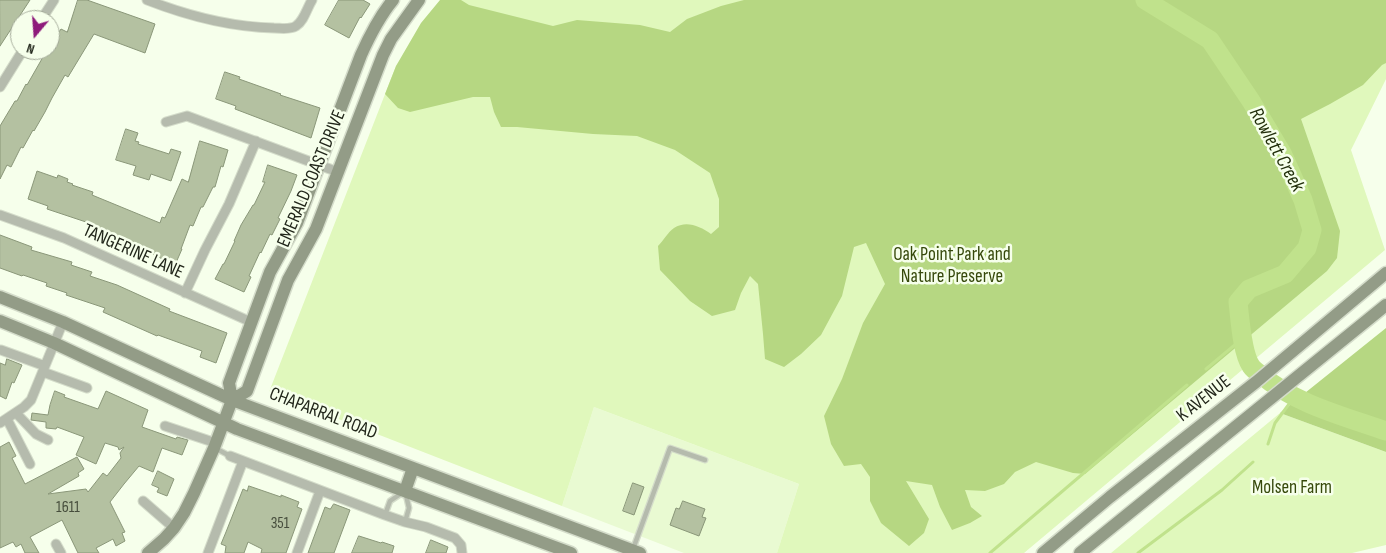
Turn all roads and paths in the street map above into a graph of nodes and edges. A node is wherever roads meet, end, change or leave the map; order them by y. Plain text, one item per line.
1 (312, 0) edge
2 (393, 0) edge
3 (418, 0) edge
4 (152, 1) edge
5 (17, 60) edge
6 (0, 87) edge
7 (166, 122) dead end
8 (256, 141) junction
9 (318, 164) junction
10 (338, 172) junction
11 (0, 215) edge
12 (1386, 273) edge
13 (185, 293) junction
14 (0, 297) edge
15 (1386, 305) edge
16 (0, 321) edge
17 (63, 322) junction
18 (251, 322) junction
19 (54, 343) junction
20 (1, 350) dead end
21 (44, 369) junction
22 (87, 388) dead end
23 (232, 400) junction
24 (16, 413) junction
25 (4, 421) edge
26 (223, 423) junction
27 (165, 426) dead end
28 (48, 440) dead end
29 (215, 446) junction
30 (230, 456) joint
31 (705, 460) dead end
32 (243, 461) junction
33 (30, 464) dead end
34 (412, 468) junction
35 (320, 491) junction
36 (405, 491) junction
37 (143, 500) dead end
38 (385, 515) junction
39 (405, 522) junction
40 (174, 528) junction
41 (56, 544) dead end
42 (635, 552) edge
43 (60, 553) edge
44 (148, 553) edge
45 (208, 553) edge
46 (298, 553) edge
47 (462, 553) edge
48 (571, 553) edge
49 (1044, 553) edge
50 (1080, 553) edge

1 - 4 street
2 - 9 main road, EMERALD COAST DRIVE
3 - 10 main road, EMERALD COAST DRIVE
5 - 6 street
7 - 8 street
8 - 9 street
8 - 13 street
9 - 10 street
9 - 18 main road, EMERALD COAST DRIVE
10 - 23 main road, EMERALD COAST DRIVE
11 - 13 street, TANGERINE LANE
12 - 49 main road, K AVENUE
13 - 18 street, TANGERINE LANE
14 - 17 main road, CHAPARRAL ROAD
15 - 50 main road
16 - 19 main road
17 - 19 street
17 - 23 main road, CHAPARRAL ROAD
18 - 23 main road, EMERALD COAST DRIVE
19 - 21 street
19 - 26 main road
20 - 21 street
21 - 22 street
21 - 24 street
23 - 26 main road, EMERALD COAST DRIVE
23 - 34 main road, CHAPARRAL ROAD
24 - 25 street
24 - 28 street
25 - 33 street
26 - 29 main road, EMERALD COAST DRIVE
26 - 36 main road
27 - 29 street
29 - 30 lane
29 - 40 main road, EMERALD COAST DRIVE
30 - 32 street
31 - 42 lane
32 - 35 street
32 - 45 street
34 - 36 main road
34 - 42 main road, CHAPARRAL ROAD
35 - 38 street
35 - 46 street
36 - 38 lane
36 - 39 lane
36 - 48 main road
37 - 40 street
38 - 39 street
39 - 47 street
40 - 44 main road, EMERALD COAST DRIVE
41 - 43 street

